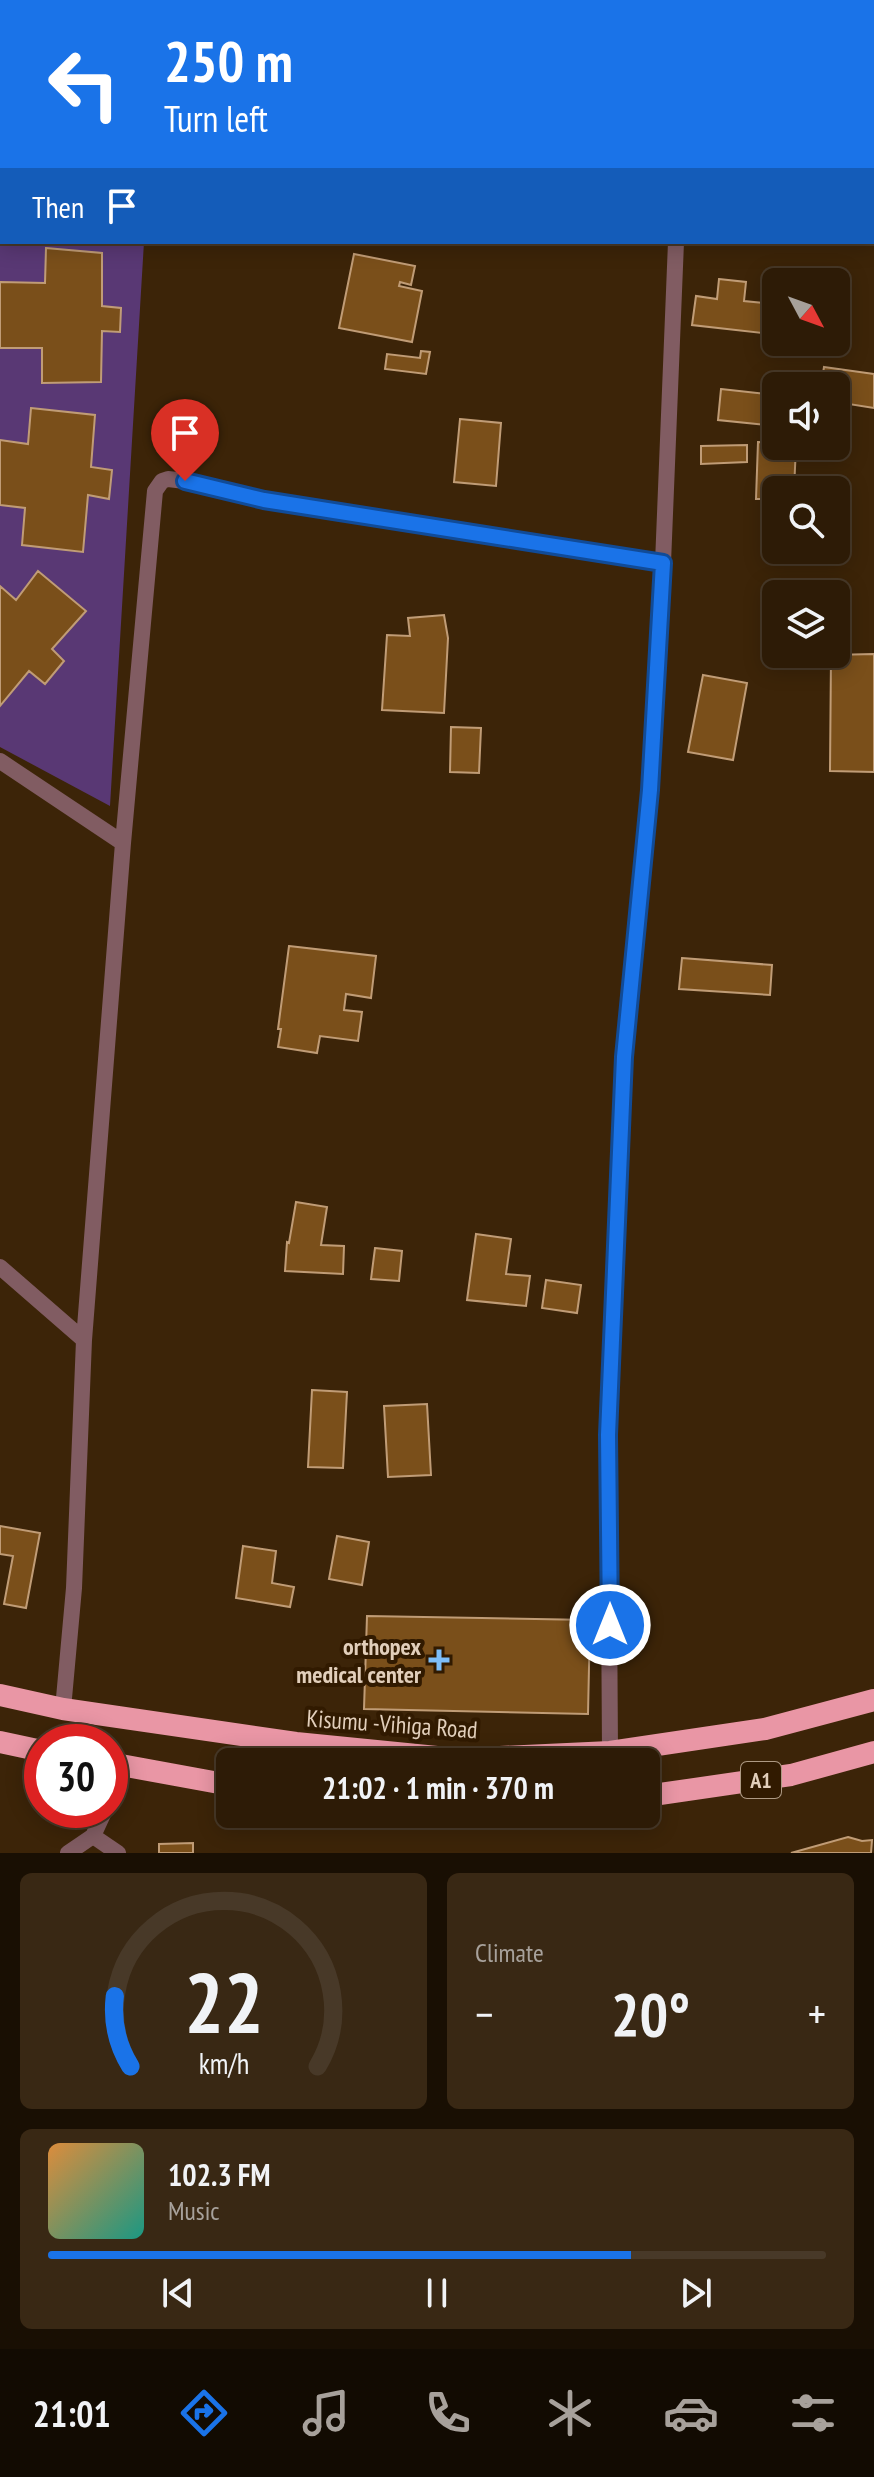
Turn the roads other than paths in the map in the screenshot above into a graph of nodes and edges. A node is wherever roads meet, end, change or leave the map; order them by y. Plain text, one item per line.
1 (676, 244) edge
2 (663, 563) junction
3 (0, 761) edge
4 (123, 843) junction
5 (0, 1267) edge
6 (84, 1340) junction
7 (0, 1695) edge
8 (874, 1700) edge
9 (63, 1709) junction
10 (0, 1742) edge
11 (24, 1747) edge
12 (346, 1748) edge
13 (610, 1748) edge
14 (637, 1748) edge
15 (874, 1752) edge
16 (128, 1767) edge
17 (216, 1782) edge
18 (660, 1794) edge
19 (97, 1828) edge
20 (93, 1836) junction
21 (68, 1853) edge
22 (118, 1853) edge

1 - 2 street
2 - 4 street
2 - 13 street
3 - 4 street
4 - 6 street
5 - 6 street
6 - 9 street
7 - 9 highway, Kisumu -Vihiga Road / A1
8 - 14 highway, Kisumu -Vihiga Road / A1
9 - 12 highway, Kisumu -Vihiga Road / A1
10 - 11 highway
15 - 18 highway, A1
16 - 17 highway
19 - 20 street
20 - 21 street
20 - 22 street

